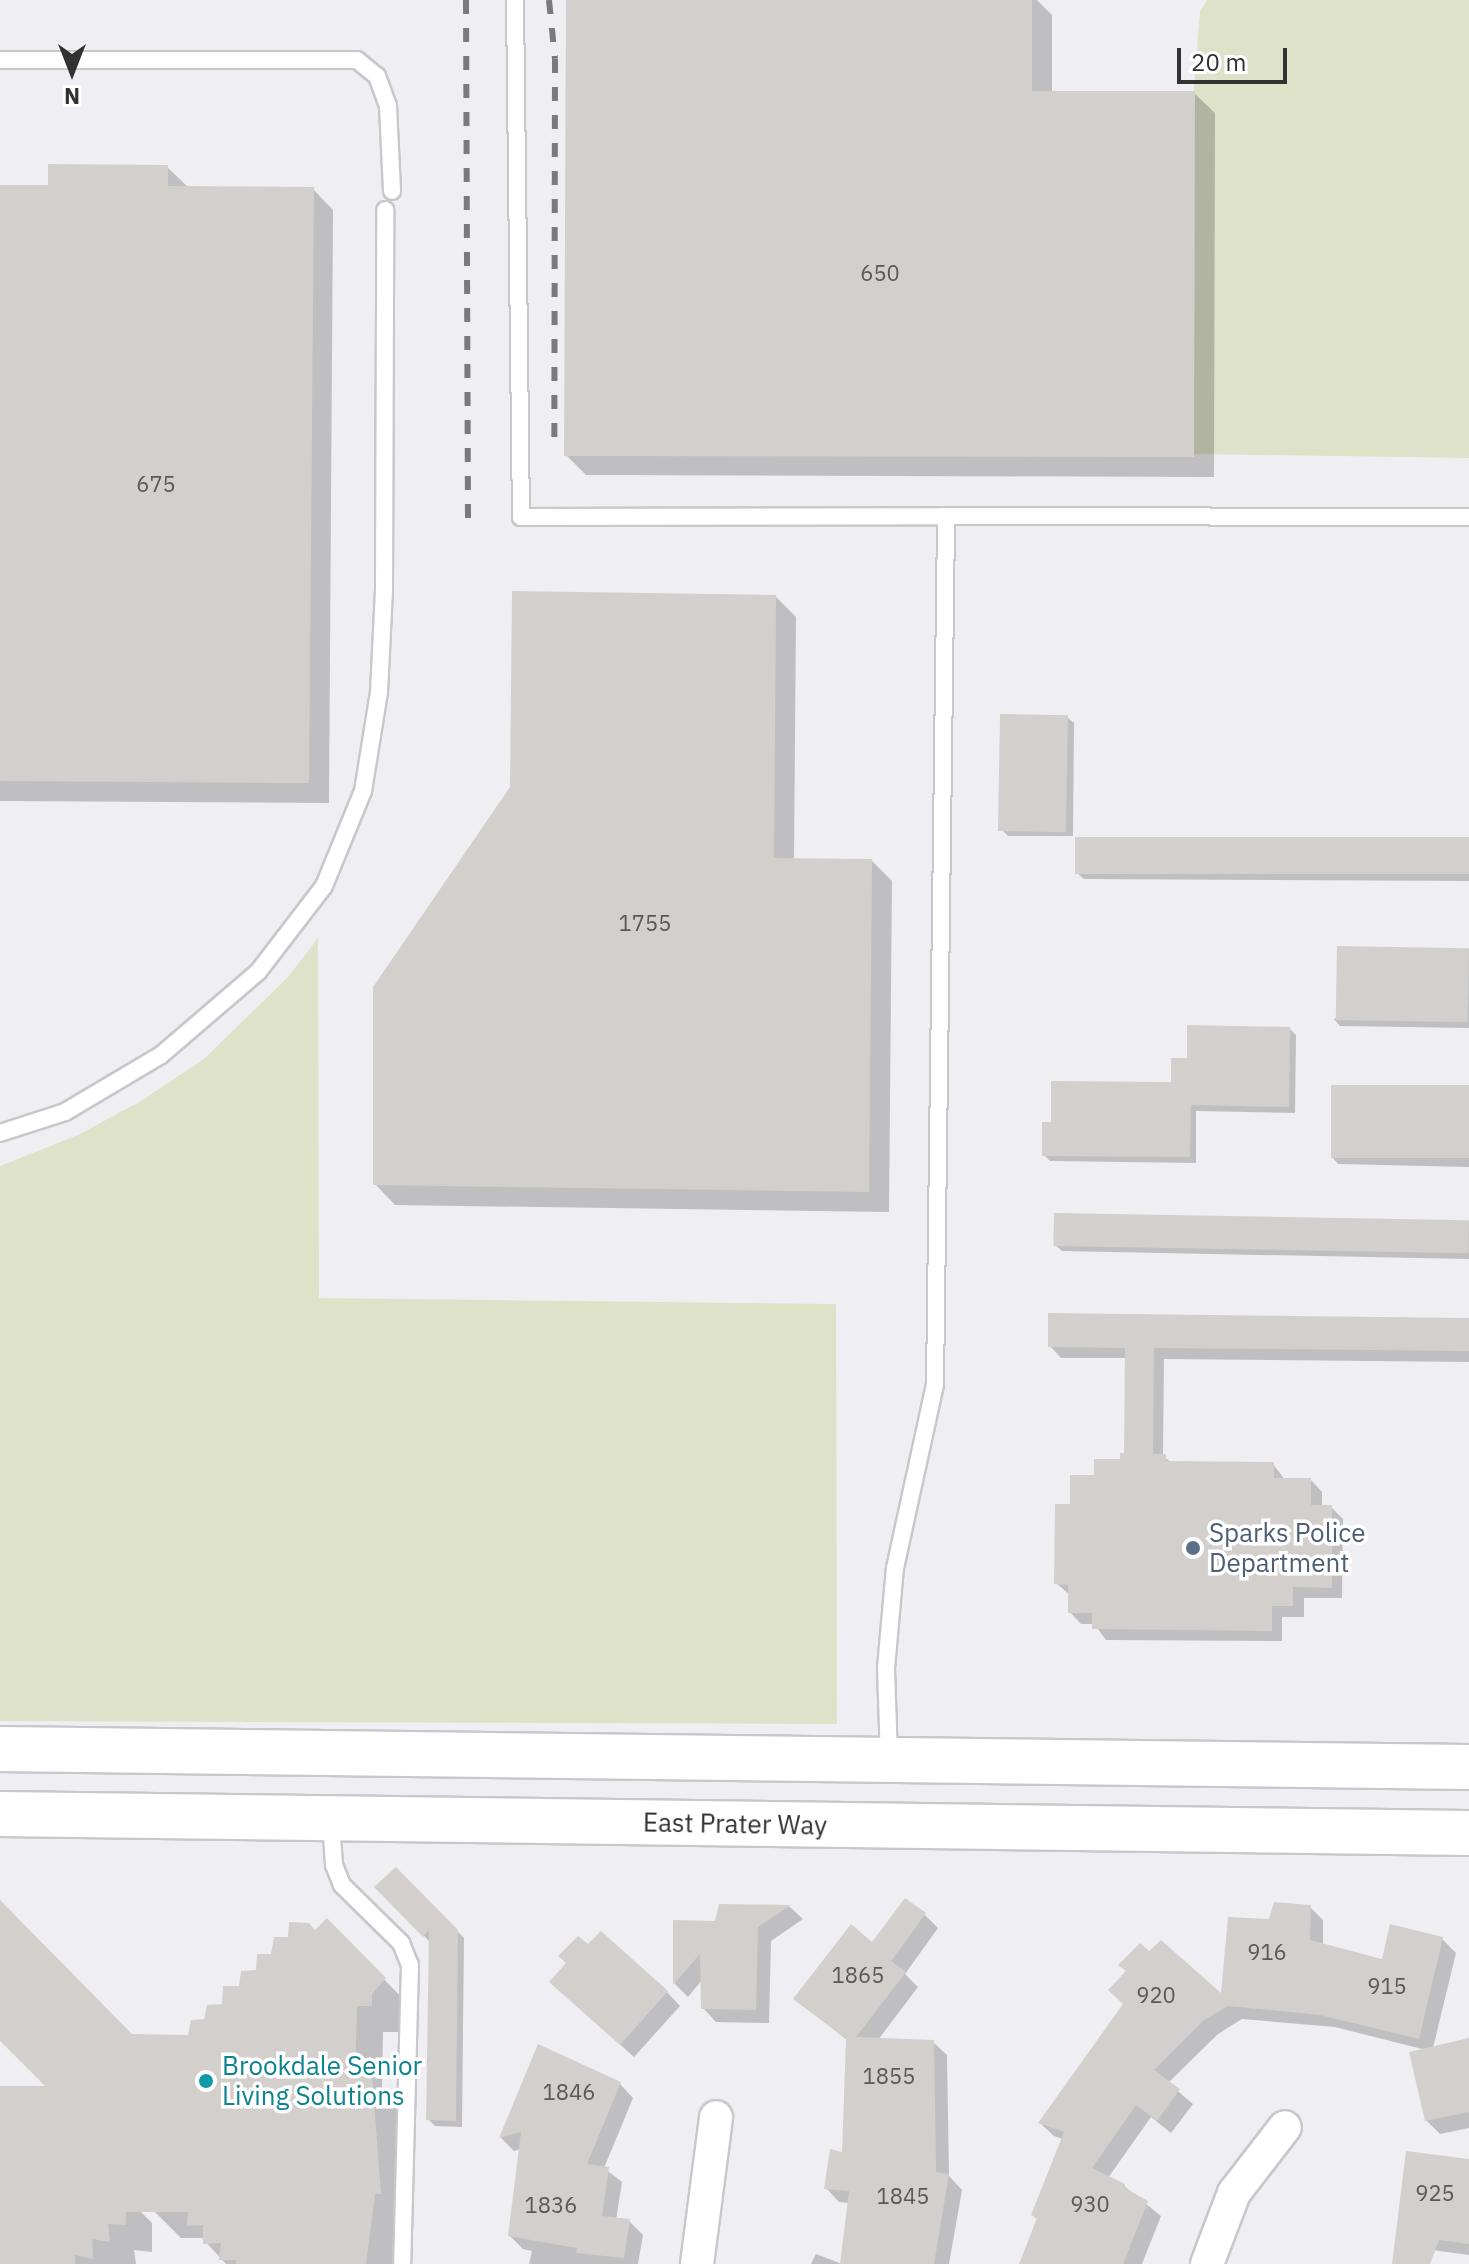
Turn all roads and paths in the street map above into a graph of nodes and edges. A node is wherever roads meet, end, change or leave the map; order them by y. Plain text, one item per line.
1 (515, 0) edge
2 (0, 60) edge
3 (392, 191) dead end
4 (385, 210) dead end
5 (946, 516) junction
6 (1469, 517) edge
7 (0, 1133) edge
8 (0, 1749) edge
9 (889, 1761) junction
10 (1469, 1767) edge
11 (0, 1814) edge
12 (331, 1818) junction
13 (1469, 1833) edge
14 (716, 2117) dead end
15 (1285, 2127) dead end
16 (402, 2264) edge
17 (697, 2264) edge
18 (1207, 2264) edge

1 - 5 lane
2 - 3 lane
4 - 7 lane
5 - 6 lane
5 - 9 lane
8 - 9 main road
9 - 10 main road
11 - 12 main road, East Prater Way
12 - 13 main road, East Prater Way
12 - 16 lane
14 - 17 street
15 - 18 street

